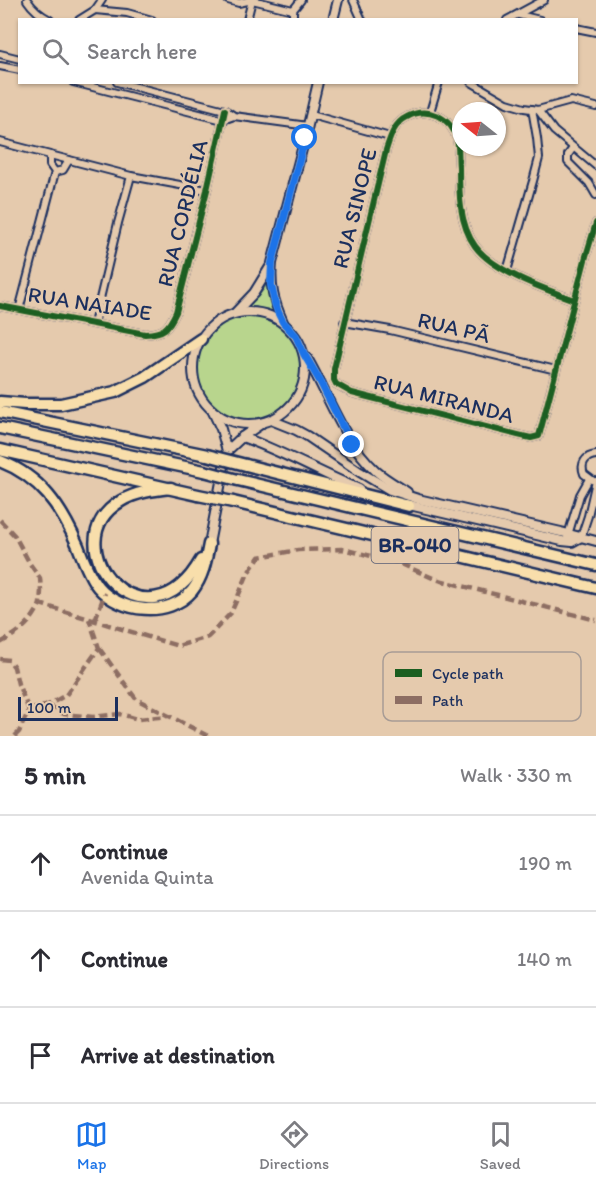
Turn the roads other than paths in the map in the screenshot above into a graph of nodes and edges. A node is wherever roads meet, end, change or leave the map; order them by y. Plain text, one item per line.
1 (27, 0) edge
2 (102, 0) edge
3 (228, 0) edge
4 (252, 0) edge
5 (301, 0) edge
6 (338, 0) edge
7 (363, 0) edge
8 (543, 0) edge
9 (354, 1) edge
10 (95, 10) junction
11 (293, 10) junction
12 (519, 15) junction
13 (47, 18) edge
14 (83, 18) edge
15 (146, 18) edge
16 (248, 18) edge
17 (293, 18) edge
18 (334, 18) edge
19 (361, 18) edge
20 (512, 18) edge
21 (532, 18) edge
22 (578, 28) edge
23 (596, 32) edge
24 (0, 54) edge
25 (18, 58) edge
26 (0, 66) edge
27 (18, 70) edge
28 (81, 84) edge
29 (125, 84) edge
30 (318, 84) edge
31 (439, 84) edge
32 (474, 84) edge
33 (596, 107) edge
34 (535, 109) junction
35 (225, 110) junction
36 (430, 112) junction
37 (311, 115) junction
38 (234, 116) junction
39 (223, 120) junction
40 (308, 126) junction
41 (390, 137) junction
42 (0, 142) edge
43 (573, 148) junction
44 (50, 155) junction
45 (69, 160) junction
46 (596, 166) edge
47 (55, 172) junction
48 (132, 176) junction
49 (207, 190) junction
50 (596, 195) edge
51 (596, 223) edge
52 (272, 263) junction
53 (507, 271) junction
54 (574, 300) junction
55 (0, 306) edge
56 (20, 310) junction
57 (235, 313) junction
58 (283, 322) junction
59 (344, 322) junction
60 (171, 323) joint
61 (94, 324) junction
62 (201, 339) junction
63 (304, 354) junction
64 (556, 370) junction
65 (336, 384) joint
66 (0, 402) edge
67 (212, 411) junction
68 (0, 412) edge
69 (268, 421) junction
70 (0, 428) edge
71 (242, 437) junction
72 (0, 450) edge
73 (227, 451) junction
74 (596, 455) edge
75 (0, 461) edge
76 (594, 480) edge
77 (171, 488) junction
78 (414, 503) junction
79 (581, 537) junction
80 (567, 538) junction
81 (596, 541) edge
82 (209, 544) junction
83 (596, 565) edge
84 (596, 588) edge

1 - 13 street
2 - 10 street
3 - 4 street
4 - 11 street
4 - 16 street
5 - 11 street
6 - 18 street
7 - 9 street
8 - 12 street
9 - 19 street
10 - 14 street
10 - 15 street
11 - 17 street
12 - 20 street
12 - 21 street
22 - 23 street
24 - 25 street
26 - 27 street
28 - 39 street
29 - 35 street
30 - 37 street
31 - 36 street
32 - 34 street
33 - 34 street
34 - 43 street
34 - 53 street
35 - 38 street
35 - 39 street, RUA CORDÉLIA
36 - 41 street, RUA SINOPE
36 - 53 street
37 - 40 street
37 - 41 street
38 - 39 street
38 - 40 street
39 - 49 street, RUA CORDÉLIA
40 - 52 street
41 - 59 street, RUA SINOPE
42 - 44 street
43 - 46 street
43 - 50 street
44 - 45 street
44 - 47 street
45 - 47 street
45 - 48 street
47 - 56 street
48 - 49 street
48 - 61 street
49 - 60 street, RUA CORDÉLIA
51 - 54 street
52 - 57 street
52 - 58 street
53 - 54 street
54 - 64 street
55 - 56 street, RUA NAIADE
56 - 61 street, RUA NAIADE
57 - 58 street
57 - 62 street
58 - 63 street
59 - 64 street, RUA PÃ
59 - 65 street, RUA SINOPE
60 - 61 street, RUA NAIADE
62 - 66 highway
62 - 67 street
63 - 69 street
63 - 78 street
64 - 65 street, RUA MIRANDA
67 - 69 street
67 - 73 street
68 - 78 highway, bridge
69 - 71 street
69 - 78 street
70 - 83 highway, BR-040, bridge
71 - 73 street
71 - 78 street
72 - 77 highway, BR-040
73 - 82 street
74 - 76 street
75 - 82 highway
76 - 79 street
76 - 80 street
77 - 82 highway
77 - 84 highway, BR-040, bridge
78 - 80 street
79 - 80 street
79 - 81 street

